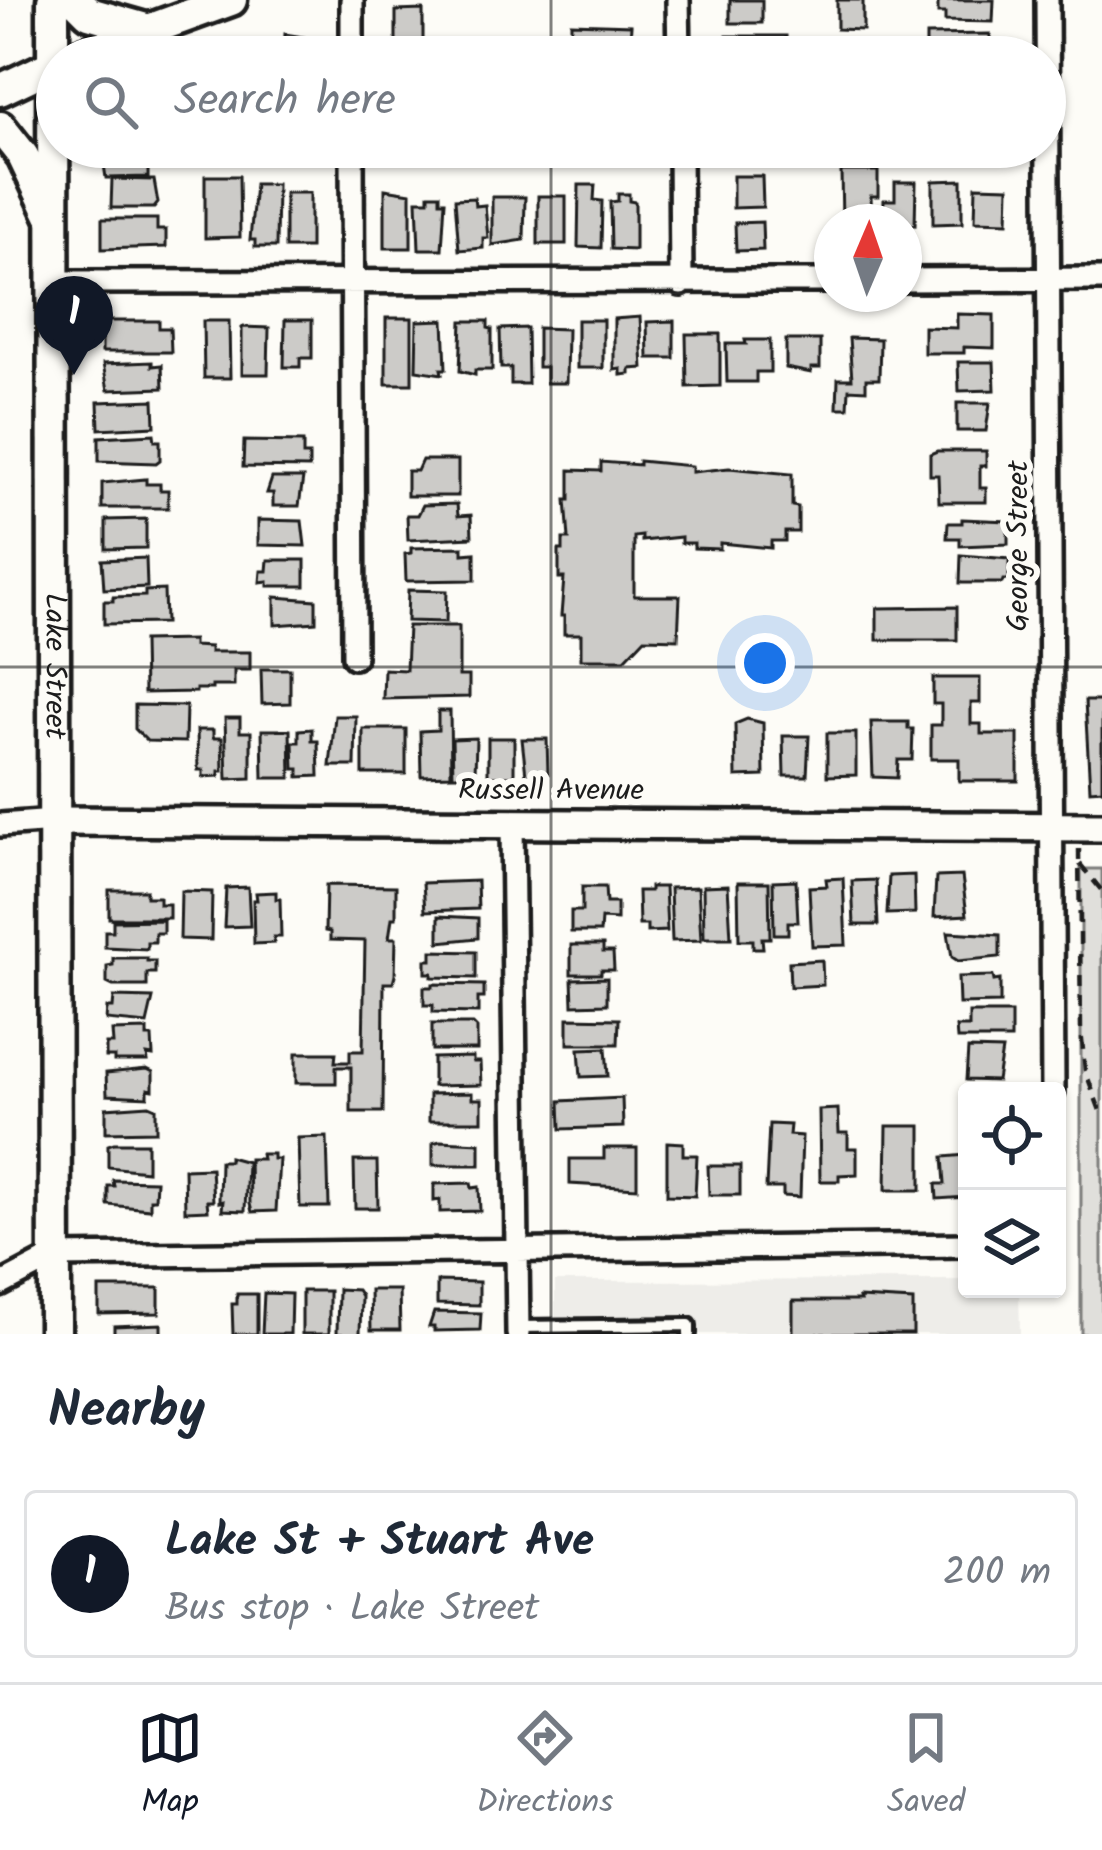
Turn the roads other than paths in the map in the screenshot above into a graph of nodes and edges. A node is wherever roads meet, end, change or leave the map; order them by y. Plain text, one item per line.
1 (53, 0) edge
2 (76, 0) edge
3 (231, 0) edge
4 (352, 0) edge
5 (678, 0) edge
6 (1047, 0) edge
7 (149, 30) junction
8 (58, 36) edge
9 (132, 36) edge
10 (352, 36) edge
11 (679, 36) edge
12 (1047, 36) edge
13 (36, 74) edge
14 (0, 91) edge
15 (0, 128) edge
16 (57, 168) edge
17 (352, 168) edge
18 (680, 168) edge
19 (1046, 168) edge
20 (55, 225) junction
21 (1046, 278) junction
22 (1102, 279) edge
23 (922, 280) edge
24 (814, 281) edge
25 (55, 282) junction
26 (352, 284) junction
27 (681, 284) junction
28 (354, 656) dead end
29 (55, 821) junction
30 (512, 824) junction
31 (0, 825) edge
32 (1078, 828) edge
33 (1055, 1082) edge
34 (958, 1245) edge
35 (515, 1252) junction
36 (55, 1256) junction
37 (0, 1285) edge
38 (518, 1330) edge
39 (55, 1334) edge
40 (689, 1334) edge

1 - 8 main road, Lake Street
2 - 7 main road
3 - 7 main road
4 - 10 street
5 - 11 street
6 - 12 street, George Street
7 - 9 main road
13 - 14 main road
15 - 20 main road
16 - 20 main road, Lake Street
17 - 26 street
18 - 27 street
19 - 21 street, George Street
20 - 25 main road, Lake Street
21 - 22 street
21 - 23 street
21 - 32 street, George Street
24 - 27 street
25 - 26 street
25 - 29 main road, Lake Street
26 - 27 street
26 - 28 street
29 - 30 street, Russell Avenue
29 - 31 street, Russell Avenue
29 - 36 main road, Lake Street
30 - 32 street, Russell Avenue
30 - 35 street
32 - 33 street, George Street
34 - 35 street
35 - 36 street
35 - 38 street
36 - 37 street
36 - 39 main road, Lake Street
38 - 40 lane

